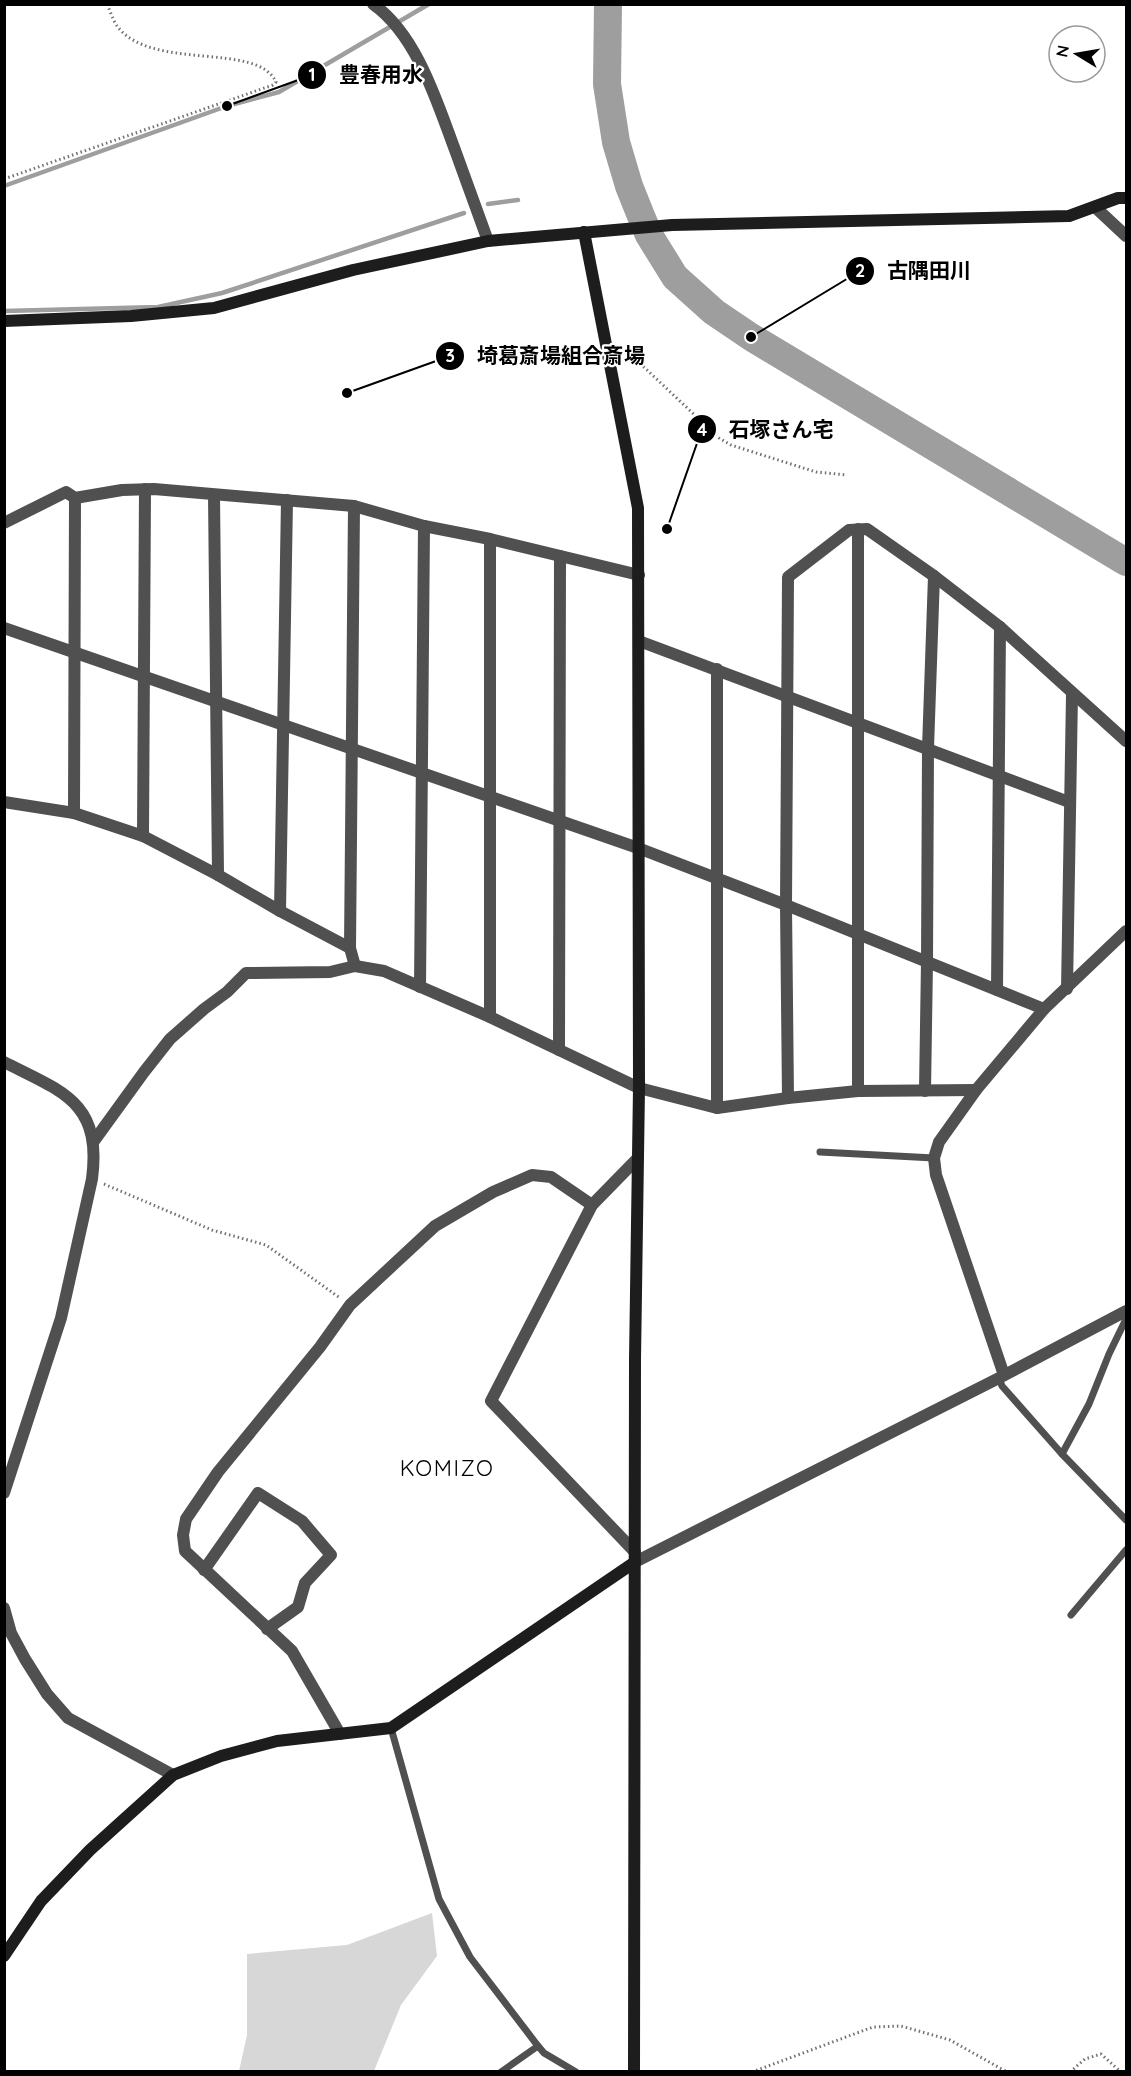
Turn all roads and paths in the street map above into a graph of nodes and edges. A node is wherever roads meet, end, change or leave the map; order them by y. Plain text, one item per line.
1 (106, 4) edge
2 (373, 4) edge
3 (4, 179) edge
4 (1126, 198) edge
5 (1095, 207) junction
6 (584, 232) junction
7 (1126, 236) edge
8 (488, 241) junction
9 (4, 321) edge
10 (606, 347) junction
11 (847, 475) dead end
12 (145, 489) junction
13 (214, 495) junction
14 (75, 498) junction
15 (287, 500) junction
16 (354, 506) junction
17 (4, 523) edge
18 (424, 526) junction
19 (858, 529) junction
20 (490, 539) junction
21 (560, 556) junction
22 (639, 575) junction
23 (934, 576) junction
24 (1000, 627) junction
25 (4, 628) edge
26 (639, 641) junction
27 (75, 653) junction
28 (717, 669) junction
29 (144, 676) junction
30 (1072, 694) junction
31 (787, 695) junction
32 (218, 701) junction
33 (857, 722) junction
34 (284, 725) junction
35 (1126, 741) edge
36 (928, 748) junction
37 (352, 749) junction
38 (421, 773) junction
39 (998, 775) junction
40 (490, 797) junction
41 (4, 802) edge
42 (1069, 802) junction
43 (74, 813) junction
44 (559, 820) junction
45 (143, 837) junction
46 (638, 848) junction
47 (218, 874) junction
48 (717, 878) junction
49 (786, 904) junction
50 (280, 911) junction
51 (1126, 931) edge
52 (858, 934) junction
53 (350, 948) junction
54 (927, 962) junction
55 (355, 966) junction
56 (420, 987) junction
57 (1067, 989) junction
58 (997, 990) junction
59 (1044, 1009) junction
60 (490, 1017) junction
61 (559, 1050) junction
62 (4, 1062) edge
63 (639, 1088) junction
64 (976, 1090) junction
65 (858, 1091) junction
66 (925, 1091) junction
67 (788, 1098) junction
68 (717, 1108) junction
69 (94, 1141) junction
70 (820, 1152) dead end
71 (638, 1158) junction
72 (934, 1158) junction
73 (92, 1179) junction
74 (592, 1204) junction
75 (350, 1305) junction
76 (1126, 1311) edge
77 (1126, 1318) edge
78 (1002, 1377) junction
79 (1062, 1454) junction
80 (4, 1493) edge
81 (1126, 1520) edge
82 (1126, 1550) edge
83 (635, 1557) junction
84 (204, 1570) junction
85 (4, 1608) edge
86 (1071, 1615) dead end
87 (267, 1629) junction
88 (391, 1728) junction
89 (340, 1734) junction
90 (173, 1775) junction
91 (4, 1956) edge
92 (538, 2046) junction
93 (501, 2072) edge
94 (576, 2072) edge
95 (634, 2072) edge
96 (752, 2072) edge
97 (1007, 2072) edge
98 (1070, 2072) edge
99 (1121, 2072) edge

1 - 3 path
2 - 8 street
4 - 5 street
5 - 6 street
5 - 7 street
6 - 8 street
6 - 10 street
8 - 9 street
10 - 11 path
10 - 22 street
12 - 13 street
12 - 14 street
12 - 29 street
13 - 15 street
13 - 32 street
14 - 17 street
14 - 27 street
15 - 16 street
15 - 34 street
16 - 18 street
16 - 37 street
18 - 20 street
18 - 38 street
19 - 23 street
19 - 31 street
19 - 33 street
20 - 21 street
20 - 40 street
21 - 22 street
21 - 44 street
22 - 26 street
23 - 24 street
23 - 36 street
24 - 30 street
24 - 39 street
25 - 27 street
26 - 28 street
26 - 46 street
27 - 29 street
27 - 43 street
28 - 31 street
28 - 48 street
29 - 32 street
29 - 45 street
30 - 35 street
30 - 42 street
31 - 33 street
31 - 49 street
32 - 34 street
32 - 47 street
33 - 36 street
33 - 52 street
34 - 37 street
34 - 50 street
36 - 39 street
36 - 54 street
37 - 38 street
37 - 53 street
38 - 40 street
38 - 56 street
39 - 42 street
39 - 58 street
40 - 44 street
40 - 60 street
41 - 43 street
42 - 57 street
43 - 45 street
44 - 46 street
44 - 61 street
45 - 47 street
46 - 48 street
46 - 63 street
47 - 50 street
48 - 49 street
48 - 68 street
49 - 52 street
49 - 67 street
50 - 53 street
51 - 57 street
52 - 54 street
52 - 65 street
53 - 55 street
54 - 58 street
54 - 66 street
55 - 56 street
55 - 69 street
56 - 60 street
57 - 59 street
58 - 59 street
59 - 64 street
60 - 61 street
61 - 63 street
62 - 69 street
63 - 68 street
63 - 71 street
64 - 66 street
64 - 72 street
65 - 66 street
65 - 67 street
67 - 68 street
69 - 73 street
70 - 72 lane
71 - 74 street
71 - 83 street
72 - 78 street
73 - 75 path
73 - 80 street
74 - 75 street
74 - 83 street
75 - 84 street
76 - 78 street
77 - 79 lane
78 - 79 lane
78 - 83 street
79 - 81 lane
82 - 86 lane
83 - 88 street
83 - 95 street
84 - 87 street
84 - 87 street
85 - 90 street
87 - 89 street
88 - 89 street
88 - 92 lane
89 - 90 street
90 - 91 street
92 - 93 lane
92 - 94 lane
96 - 97 path
98 - 99 path

